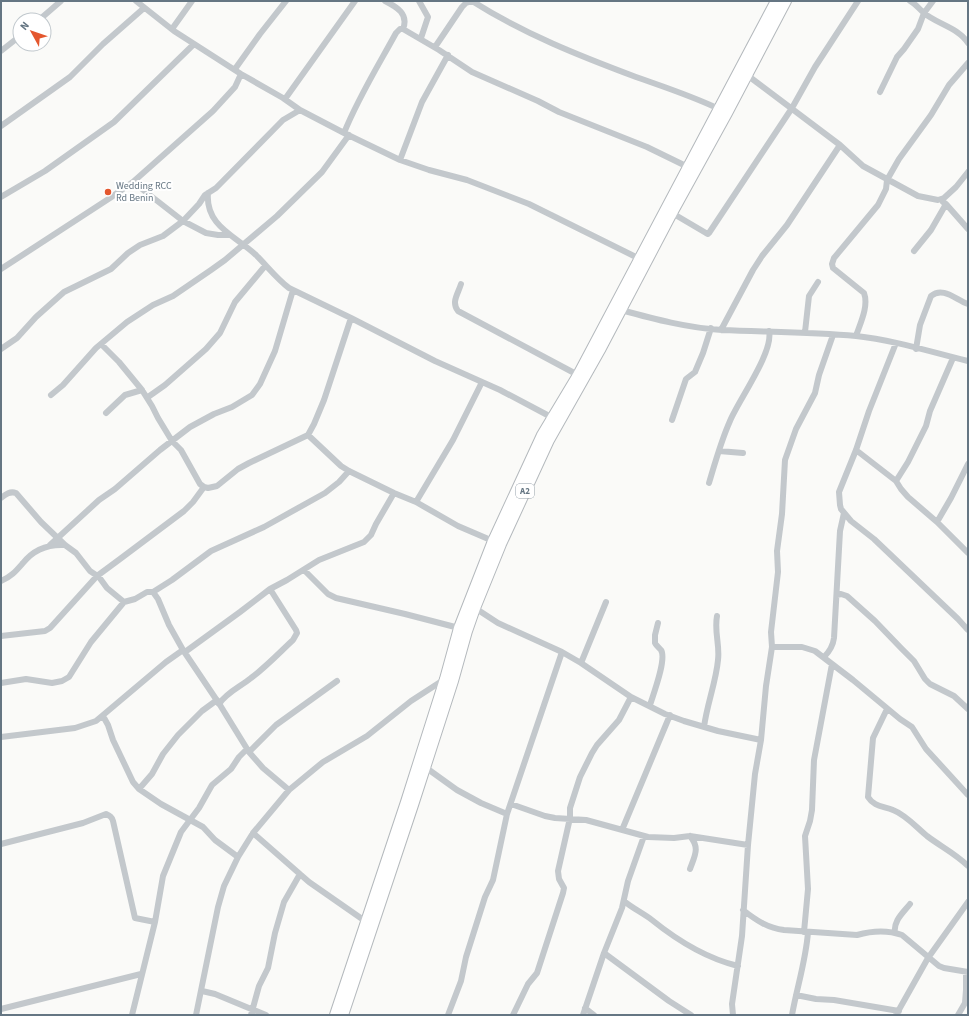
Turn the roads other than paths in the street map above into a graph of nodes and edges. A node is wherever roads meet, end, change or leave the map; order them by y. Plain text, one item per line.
1 (61, 1) edge
2 (136, 1) edge
3 (192, 1) edge
4 (286, 1) edge
5 (355, 1) edge
6 (385, 1) edge
7 (419, 1) edge
8 (776, 1) edge
9 (786, 1) edge
10 (858, 1) edge
11 (910, 1) edge
12 (933, 1) edge
13 (398, 4) edge
14 (461, 4) edge
15 (144, 8) junction
16 (48, 12) edge
17 (924, 13) junction
18 (172, 29) junction
19 (403, 29) junction
20 (421, 38) junction
21 (12, 42) edge
22 (968, 43) edge
23 (194, 44) junction
24 (435, 47) junction
25 (1, 51) edge
26 (448, 55) junction
27 (968, 63) edge
28 (235, 69) junction
29 (242, 74) junction
30 (747, 75) junction
31 (880, 92) dead end
32 (285, 99) junction
33 (792, 108) junction
34 (719, 109) junction
35 (300, 110) junction
36 (1, 126) edge
37 (346, 134) junction
38 (840, 145) junction
39 (400, 160) junction
40 (688, 167) junction
41 (968, 172) edge
42 (887, 180) junction
43 (133, 182) junction
44 (208, 193) junction
45 (1, 197) edge
46 (938, 200) junction
47 (946, 204) junction
48 (672, 213) junction
49 (183, 221) junction
50 (968, 228) edge
51 (229, 235) junction
52 (243, 245) junction
53 (914, 251) dead end
54 (640, 258) junction
55 (265, 266) junction
56 (1, 269) edge
57 (818, 282) dead end
58 (461, 284) dead end
59 (293, 290) junction
60 (968, 304) edge
61 (621, 310) junction
62 (350, 318) junction
63 (711, 328) junction
64 (721, 330) junction
65 (769, 331) junction
66 (805, 332) junction
67 (833, 334) junction
68 (856, 336) junction
69 (896, 343) junction
70 (101, 344) junction
71 (916, 349) junction
72 (1, 350) edge
73 (953, 358) junction
74 (968, 361) edge
75 (578, 375) junction
76 (482, 382) junction
77 (142, 390) junction
78 (51, 395) dead end
79 (148, 397) junction
80 (106, 413) dead end
81 (553, 418) junction
82 (672, 420) dead end
83 (308, 435) junction
84 (172, 441) junction
85 (856, 450) junction
86 (719, 451) junction
87 (743, 453) dead end
88 (968, 464) edge
89 (349, 471) junction
90 (896, 481) junction
91 (709, 484) dead end
92 (204, 487) junction
93 (394, 494) junction
94 (1, 498) edge
95 (416, 502) junction
96 (844, 513) junction
97 (937, 522) junction
98 (58, 537) junction
99 (493, 541) junction
100 (50, 545) junction
101 (65, 545) junction
102 (968, 553) edge
103 (304, 570) junction
104 (98, 576) junction
105 (1, 581) edge
106 (270, 589) junction
107 (153, 592) junction
108 (837, 595) junction
109 (124, 602) junction
110 (606, 602) dead end
111 (475, 608) junction
112 (716, 616) dead end
113 (658, 623) dead end
114 (459, 628) junction
115 (968, 630) edge
116 (1, 636) edge
117 (772, 647) junction
118 (184, 651) junction
119 (562, 652) junction
120 (824, 657) junction
121 (581, 663) junction
122 (832, 664) junction
123 (445, 679) junction
124 (337, 681) dead end
125 (1, 683) edge
126 (632, 696) junction
127 (218, 702) junction
128 (650, 705) junction
129 (887, 709) junction
130 (968, 709) edge
131 (670, 715) junction
132 (103, 716) junction
133 (704, 727) junction
134 (1, 737) edge
135 (761, 740) junction
136 (248, 750) junction
137 (425, 767) junction
138 (139, 790) junction
139 (289, 790) junction
140 (968, 795) edge
141 (511, 804) junction
142 (507, 814) junction
143 (570, 818) junction
144 (190, 819) junction
145 (622, 830) junction
146 (253, 834) junction
147 (644, 836) junction
148 (690, 836) junction
149 (1, 844) edge
150 (748, 845) junction
151 (238, 857) junction
152 (968, 866) edge
153 (690, 869) dead end
154 (300, 874) junction
155 (624, 901) junction
156 (968, 902) edge
157 (910, 904) dead end
158 (743, 910) junction
159 (365, 921) junction
160 (155, 922) junction
161 (806, 932) junction
162 (895, 933) junction
163 (604, 953) junction
164 (928, 958) junction
165 (738, 966) junction
166 (967, 972) edge
167 (142, 974) junction
168 (202, 990) junction
169 (796, 995) junction
170 (1, 1009) edge
171 (252, 1012) edge
172 (584, 1012) edge
173 (898, 1013) edge
174 (132, 1015) edge
175 (196, 1015) edge
176 (266, 1015) edge
177 (335, 1015) edge
178 (343, 1015) edge
179 (448, 1015) edge
180 (514, 1015) edge
181 (594, 1015) edge
182 (691, 1015) edge
183 (734, 1015) edge
184 (792, 1015) edge
185 (958, 1015) edge

1 - 16 street
2 - 15 street
3 - 18 street
4 - 28 street
5 - 32 street
6 - 13 street
7 - 20 street
8 - 34 highway, A2
9 - 30 highway, A2
10 - 33 street
11 - 17 street
12 - 17 street
13 - 19 street
14 - 24 street
14 - 34 street
15 - 18 street
15 - 36 street
17 - 22 street
17 - 31 street
18 - 23 street
19 - 20 street
19 - 37 street
20 - 24 street
21 - 25 street
23 - 28 street
23 - 45 street
24 - 26 street
26 - 39 street
26 - 40 street
27 - 42 street
28 - 29 street
29 - 32 street
29 - 43 street
30 - 33 street
30 - 48 highway, A2
32 - 35 street
33 - 38 street
33 - 48 street
34 - 40 highway, A2
35 - 37 street
35 - 44 street
37 - 39 street
37 - 52 street
38 - 42 street
38 - 64 street
39 - 54 street
40 - 54 highway, A2
41 - 46 street
42 - 46 street
42 - 68 street
43 - 49 street
43 - 56 street
44 - 49 street
44 - 51 street
46 - 47 street
47 - 50 street
47 - 53 street
48 - 61 highway, A2
49 - 51 street
49 - 72 street
51 - 52 street
52 - 55 street
52 - 70 street
54 - 75 highway, A2
55 - 59 street
55 - 79 street
57 - 66 street
58 - 75 street
59 - 62 street
59 - 84 street
60 - 71 street
61 - 63 street
61 - 111 highway, A2
62 - 76 street
62 - 83 street
63 - 64 street
63 - 82 street
64 - 65 street
65 - 66 street
65 - 86 street
66 - 67 street
67 - 68 street
67 - 117 street
68 - 69 street
69 - 71 street
69 - 85 street
70 - 77 street
70 - 78 street
71 - 73 street
73 - 74 street
73 - 90 street
75 - 81 highway, A2
76 - 81 street
76 - 95 street
77 - 79 street
77 - 80 street
79 - 84 street
81 - 99 highway, A2
83 - 89 street
83 - 92 street
84 - 92 street
84 - 98 street
85 - 90 street
85 - 96 street
86 - 87 street
86 - 91 street
88 - 97 street
89 - 93 street
89 - 107 street
90 - 97 street
92 - 104 street
93 - 95 street
93 - 103 street
94 - 98 street
95 - 99 street
96 - 108 street
96 - 115 street
97 - 102 street
98 - 100 street
98 - 101 street
99 - 114 highway, A2
100 - 101 street
100 - 105 street
101 - 104 street
103 - 106 street
103 - 114 street
104 - 109 street
104 - 116 street
106 - 118 street
106 - 127 street
107 - 109 street
107 - 118 street
108 - 120 street
108 - 130 street
109 - 125 street
110 - 121 street
111 - 119 street
111 - 137 highway, A2
112 - 133 street
113 - 128 street
114 - 123 highway, A2
117 - 120 street
117 - 135 street
118 - 127 street
118 - 132 street
119 - 121 street
119 - 141 street
120 - 122 street
121 - 126 street
122 - 129 street
122 - 161 street
123 - 139 street
123 - 159 highway, A2
124 - 136 street
126 - 128 street
126 - 143 street
127 - 136 street
127 - 138 street
128 - 131 street
129 - 140 street
129 - 152 street
131 - 133 street
131 - 145 street
132 - 134 street
132 - 138 street
133 - 135 street
135 - 150 street
136 - 139 street
136 - 144 street
137 - 142 street
137 - 178 highway, A2
138 - 144 street
139 - 146 street
141 - 142 street
141 - 143 street
142 - 179 street
143 - 145 street
143 - 180 street
144 - 151 street
144 - 160 street
145 - 147 street
146 - 151 street
146 - 154 street
147 - 148 street
147 - 155 street
148 - 150 street
148 - 153 street
149 - 160 street
150 - 158 street
151 - 168 street
154 - 159 street
154 - 171 street
155 - 163 street
155 - 165 street
156 - 164 street
157 - 162 street
158 - 161 street
158 - 165 street
159 - 177 highway, A2
160 - 167 street
161 - 162 street
161 - 169 street
162 - 164 street
163 - 172 street
163 - 182 street
164 - 166 street
164 - 173 street
165 - 183 street
166 - 185 street
167 - 170 street
167 - 174 street
168 - 171 street
168 - 175 street
169 - 173 street
169 - 184 street
171 - 176 street
172 - 181 street

